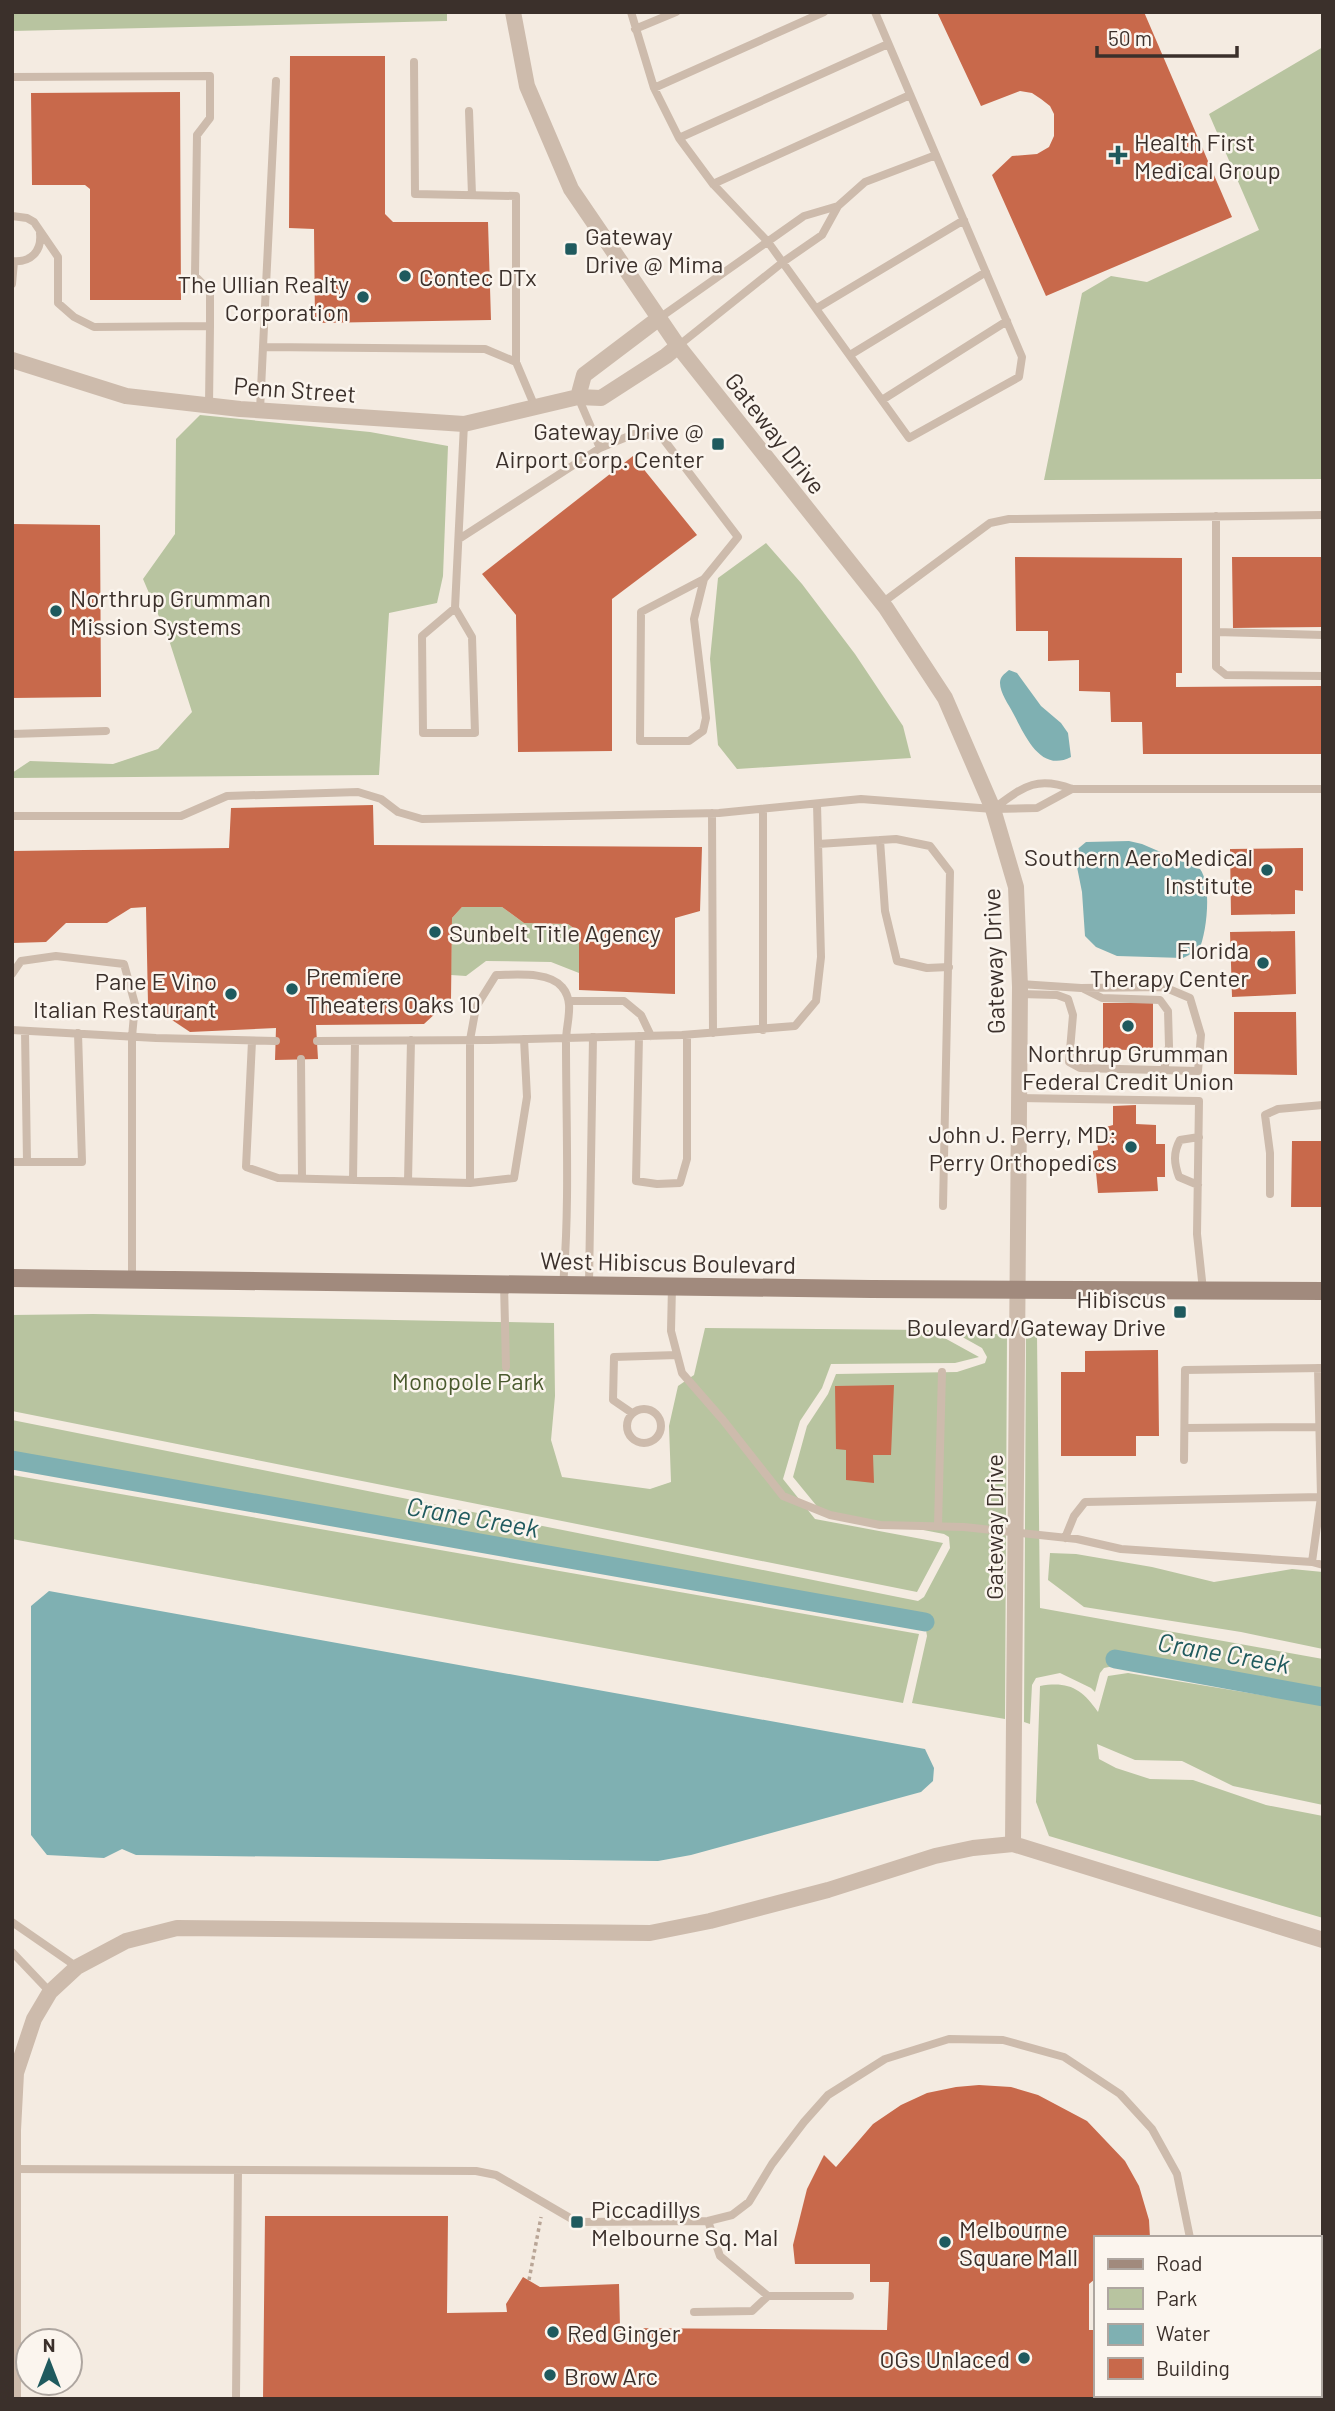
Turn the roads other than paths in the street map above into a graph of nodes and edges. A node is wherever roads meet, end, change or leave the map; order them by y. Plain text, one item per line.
1 (513, 12) edge
2 (631, 12) edge
3 (676, 12) edge
4 (824, 12) edge
5 (874, 12) edge
6 (635, 29) junction
7 (888, 44) junction
8 (414, 62) dead end
9 (12, 77) edge
10 (276, 81) dead end
11 (654, 88) junction
12 (910, 95) junction
13 (469, 111) dead end
14 (679, 138) junction
15 (936, 155) junction
16 (713, 184) junction
17 (472, 195) junction
18 (838, 206) junction
19 (12, 216) edge
20 (964, 220) junction
21 (40, 233) junction
22 (768, 242) junction
23 (13, 262) edge
24 (783, 262) junction
25 (986, 272) junction
26 (12, 284) edge
27 (817, 308) junction
28 (658, 319) junction
29 (1007, 321) junction
30 (209, 326) junction
31 (678, 346) junction
32 (263, 347) junction
33 (850, 355) junction
34 (12, 360) edge
35 (516, 362) junction
36 (578, 397) junction
37 (882, 400) junction
38 (209, 405) junction
39 (535, 407) junction
40 (260, 410) junction
41 (464, 425) junction
42 (600, 448) junction
43 (1323, 515) edge
44 (1216, 516) junction
45 (458, 539) junction
46 (704, 579) junction
47 (882, 603) junction
48 (455, 608) junction
49 (1216, 632) junction
50 (1323, 635) edge
51 (1323, 676) edge
52 (106, 730) dead end
53 (12, 734) edge
54 (1072, 789) junction
55 (1323, 789) edge
56 (817, 804) junction
57 (763, 809) junction
58 (993, 809) junction
59 (712, 813) junction
60 (12, 816) edge
61 (880, 840) junction
62 (818, 844) junction
63 (949, 967) junction
64 (12, 974) edge
65 (1081, 988) junction
66 (1020, 989) junction
67 (570, 1001) junction
68 (12, 1030) edge
69 (763, 1030) junction
70 (26, 1031) junction
71 (78, 1033) junction
72 (713, 1033) junction
73 (687, 1035) junction
74 (639, 1036) junction
75 (651, 1036) junction
76 (132, 1037) junction
77 (593, 1037) junction
78 (566, 1038) junction
79 (524, 1039) junction
80 (411, 1040) junction
81 (470, 1040) junction
82 (252, 1041) junction
83 (276, 1041) dead end
84 (317, 1041) dead end
85 (355, 1041) junction
86 (301, 1059) dead end
87 (1164, 1070) junction
88 (1018, 1098) junction
89 (1323, 1105) edge
90 (1199, 1137) junction
91 (12, 1162) edge
92 (27, 1162) junction
93 (302, 1178) junction
94 (353, 1180) junction
95 (408, 1181) junction
96 (470, 1183) junction
97 (1198, 1185) junction
98 (1270, 1194) dead end
99 (943, 1206) dead end
100 (12, 1278) edge
101 (132, 1280) junction
102 (504, 1284) junction
103 (563, 1285) junction
104 (589, 1285) junction
105 (672, 1286) junction
106 (1017, 1288) junction
107 (1203, 1290) junction
108 (1323, 1291) edge
109 (677, 1355) junction
110 (506, 1367) dead end
111 (1320, 1368) edge
112 (942, 1372) dead end
113 (632, 1413) junction
114 (1320, 1427) junction
115 (1185, 1428) junction
116 (1184, 1460) dead end
117 (1321, 1497) edge
118 (938, 1526) junction
119 (1016, 1534) junction
120 (1065, 1538) junction
121 (1312, 1562) junction
122 (1323, 1565) edge
123 (1013, 1844) junction
124 (12, 1922) edge
125 (1323, 1940) edge
126 (12, 1952) edge
127 (77, 1967) junction
128 (50, 1992) junction
129 (13, 2169) edge
130 (238, 2170) junction
131 (708, 2221) junction
132 (1190, 2236) edge
133 (768, 2296) junction
134 (850, 2296) dead end
135 (694, 2312) dead end
136 (13, 2399) edge
137 (236, 2399) edge

1 - 28 street, Gateway Drive
2 - 6 lane
3 - 6 lane
4 - 11 lane
5 - 7 lane
6 - 11 lane
7 - 12 lane
7 - 14 lane
8 - 17 lane
9 - 30 lane
10 - 32 lane
11 - 14 lane
12 - 15 lane
12 - 16 lane
13 - 17 lane
14 - 16 lane
15 - 18 lane
15 - 20 lane
16 - 22 lane
17 - 35 lane
18 - 22 lane
18 - 24 lane
19 - 21 lane
20 - 25 lane
20 - 27 lane
21 - 23 lane
21 - 30 lane
22 - 24 lane
22 - 28 lane
23 - 26 lane
24 - 27 lane
24 - 31 lane
25 - 29 lane
25 - 33 lane
27 - 33 lane
28 - 31 street, Gateway Drive
28 - 36 street
29 - 37 lane
29 - 37 lane
30 - 38 lane
31 - 36 street, Penn Street
31 - 47 street, Gateway Drive
32 - 35 lane
32 - 40 lane
33 - 37 lane
34 - 38 street, Penn Street
35 - 39 lane
36 - 39 street, Penn Street
36 - 42 lane
38 - 40 street, Penn Street
39 - 41 street, Penn Street
40 - 41 street, Penn Street
41 - 45 lane
42 - 45 lane
42 - 46 lane
43 - 44 lane
44 - 47 lane
44 - 49 lane
45 - 48 lane
46 - 46 lane
47 - 58 street, Gateway Drive
48 - 48 lane
49 - 50 lane
49 - 51 lane
52 - 53 lane
54 - 55 lane
54 - 58 lane
54 - 58 lane
56 - 57 lane
56 - 58 lane
56 - 62 lane
57 - 59 lane
57 - 69 lane
58 - 66 street, Gateway Drive
59 - 60 lane
59 - 72 lane
61 - 62 lane
61 - 63 lane
61 - 63 lane
62 - 69 lane
63 - 99 lane
64 - 76 lane
65 - 66 lane
65 - 87 lane
65 - 87 lane
66 - 87 lane
66 - 88 street, Gateway Drive
67 - 75 lane
67 - 78 lane
67 - 81 lane
68 - 70 lane
69 - 72 lane
70 - 71 lane
70 - 92 lane
71 - 76 lane
71 - 92 lane
72 - 73 lane
73 - 74 lane
73 - 75 lane
74 - 75 lane
74 - 77 lane
76 - 82 lane
76 - 101 lane
77 - 78 lane
77 - 104 lane
78 - 79 lane
78 - 103 lane
79 - 81 lane
79 - 96 lane
80 - 81 lane
80 - 85 lane
80 - 95 lane
81 - 96 lane
82 - 83 lane
82 - 93 lane
84 - 85 lane
85 - 94 lane
86 - 93 lane
88 - 90 lane
88 - 106 street, Gateway Drive
89 - 98 lane
90 - 97 lane
90 - 97 lane
91 - 92 lane
93 - 94 lane
94 - 95 lane
95 - 96 lane
97 - 107 lane
100 - 101 street, West Hibiscus Boulevard
101 - 102 street, West Hibiscus Boulevard
102 - 103 street, West Hibiscus Boulevard
102 - 110 lane
103 - 104 street, West Hibiscus Boulevard
104 - 105 street, West Hibiscus Boulevard
105 - 106 street, West Hibiscus Boulevard
105 - 109 lane
106 - 107 street, West Hibiscus Boulevard
106 - 119 street, Gateway Drive
107 - 108 street, West Hibiscus Boulevard
109 - 113 lane
109 - 118 lane
111 - 114 lane
111 - 115 lane
112 - 118 lane
113 - 113 lane
114 - 115 lane
114 - 117 lane
115 - 116 lane
117 - 120 lane
117 - 121 lane
118 - 119 lane
119 - 120 lane
119 - 123 street, Gateway Drive
120 - 121 lane
121 - 122 lane
123 - 125 street
123 - 127 street
124 - 127 lane
126 - 128 lane
127 - 128 street
128 - 129 street
129 - 130 lane
129 - 136 street
130 - 131 lane
130 - 137 lane
131 - 132 lane
131 - 133 lane
133 - 134 lane
133 - 135 lane

